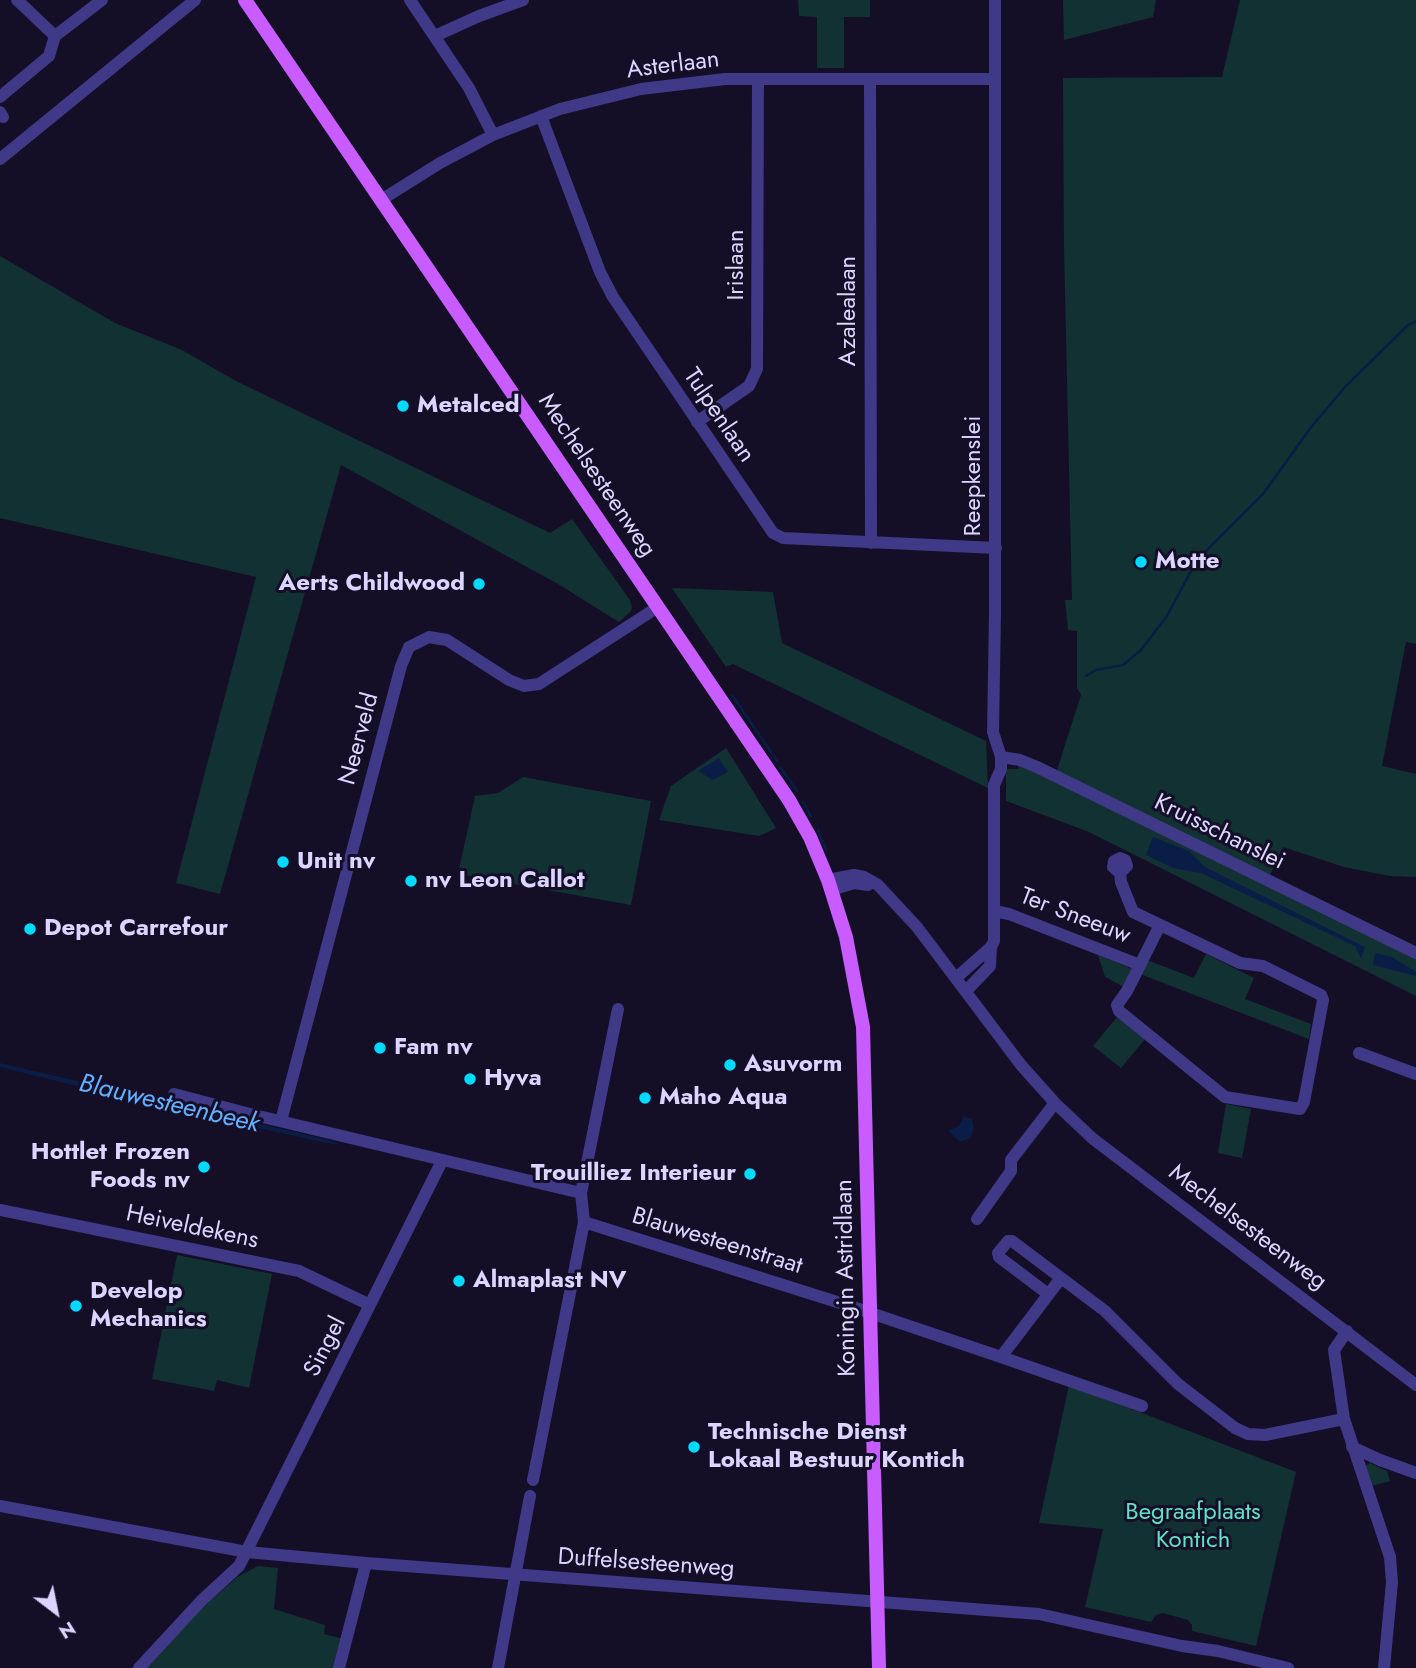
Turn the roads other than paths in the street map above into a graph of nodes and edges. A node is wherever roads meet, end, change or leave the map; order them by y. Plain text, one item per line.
1 (17, 0) edge
2 (102, 0) edge
3 (195, 0) edge
4 (245, 0) edge
5 (410, 0) edge
6 (523, 0) edge
7 (995, 0) edge
8 (55, 36) junction
9 (435, 36) junction
10 (758, 79) junction
11 (870, 79) junction
12 (995, 79) junction
13 (0, 97) edge
14 (541, 116) junction
15 (493, 135) junction
16 (0, 159) edge
17 (381, 200) junction
18 (697, 422) junction
19 (871, 542) junction
20 (996, 548) junction
21 (658, 607) junction
22 (1001, 757) junction
23 (1120, 873) dead end
24 (829, 885) junction
25 (994, 911) junction
26 (1160, 925) junction
27 (991, 947) junction
28 (1416, 953) edge
29 (1140, 965) junction
30 (956, 978) junction
31 (966, 991) junction
32 (618, 1009) dead end
33 (1359, 1053) dead end
34 (1416, 1074) edge
35 (174, 1094) dead end
36 (1055, 1103) junction
37 (281, 1121) junction
38 (442, 1161) junction
39 (581, 1193) junction
40 (0, 1210) edge
41 (977, 1219) dead end
42 (584, 1222) junction
43 (1061, 1278) junction
44 (1048, 1294) junction
45 (370, 1305) junction
46 (871, 1313) junction
47 (1347, 1331) junction
48 (1001, 1357) junction
49 (1416, 1385) edge
50 (1142, 1406) dead end
51 (1344, 1419) junction
52 (1352, 1447) junction
53 (1416, 1473) edge
54 (533, 1480) dead end
55 (530, 1496) dead end
56 (0, 1506) edge
57 (247, 1552) junction
58 (366, 1563) junction
59 (516, 1574) junction
60 (878, 1601) junction
61 (139, 1668) edge
62 (339, 1668) edge
63 (498, 1668) edge
64 (879, 1668) edge
65 (1288, 1668) edge
66 (1384, 1668) edge

1 - 8 street
2 - 8 street
3 - 16 street
4 - 17 main road, Mechelsesteenweg
5 - 9 street
6 - 9 street
7 - 12 street, Reepkenslei
8 - 13 street
9 - 15 street
10 - 11 street, Asterlaan
10 - 14 street, Asterlaan
10 - 18 street, Irislaan
11 - 12 street, Asterlaan
11 - 19 street, Azalealaan
12 - 20 street, Reepkenslei
14 - 15 street, Asterlaan
14 - 18 street, Tulpenlaan
15 - 17 street, Asterlaan
17 - 21 main road, Mechelsesteenweg
18 - 19 street, Tulpenlaan
19 - 20 street, Tulpenlaan
20 - 22 street, Reepkenslei
21 - 24 main road, Mechelsesteenweg
21 - 37 street, Neerveld
22 - 25 street, Reepkenslei
22 - 28 street, Kruisschanslei
23 - 26 street
24 - 30 street, Mechelsesteenweg
24 - 46 main road, Koningin Astridlaan
25 - 27 street, Reepkenslei
25 - 29 street, Ter Sneeuw
26 - 29 street, Ter Sneeuw
26 - 29 street, Ter Sneeuw
27 - 30 street
27 - 31 street, Reepkenslei
30 - 31 street, Mechelsesteenweg
31 - 36 street, Mechelsesteenweg
32 - 39 street
33 - 34 street
35 - 37 street
36 - 41 street
36 - 47 street, Mechelsesteenweg
37 - 38 street
38 - 39 street
38 - 45 street, Singel
39 - 42 street
40 - 45 street, Heiveldekens
42 - 46 street, Blauwesteenstraat
42 - 54 street
43 - 44 street
43 - 44 street
43 - 51 street
44 - 48 street
45 - 57 street, Singel
46 - 48 street, Blauwesteenstraat
46 - 60 main road, Koningin Astridlaan
47 - 49 street, Mechelsesteenweg
47 - 51 street
48 - 50 street, Blauwesteenstraat
51 - 52 street
52 - 53 street
52 - 66 street
55 - 59 street
56 - 57 street, Duffelsesteenweg
57 - 58 street, Duffelsesteenweg
57 - 61 street, Singel
58 - 59 street, Duffelsesteenweg
58 - 62 street
59 - 60 street, Duffelsesteenweg
59 - 63 street
60 - 64 main road, Koningin Astridlaan
60 - 65 street, Duffelsesteenweg

